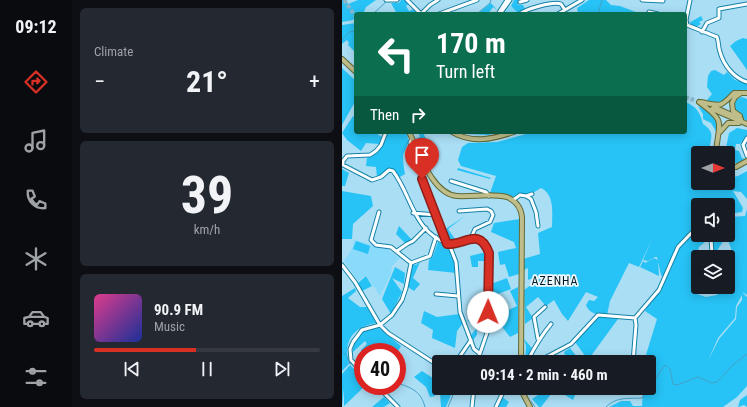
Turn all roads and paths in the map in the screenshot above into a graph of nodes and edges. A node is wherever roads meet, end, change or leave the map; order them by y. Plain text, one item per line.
1 (386, 0) edge
2 (397, 0) edge
3 (407, 0) edge
4 (438, 0) edge
5 (477, 0) edge
6 (509, 0) edge
7 (527, 0) edge
8 (582, 0) edge
9 (642, 0) edge
10 (690, 0) edge
11 (663, 1) dead end
12 (520, 2) dead end
13 (747, 4) edge
14 (565, 10) junction
15 (419, 12) edge
16 (423, 12) edge
17 (444, 12) edge
18 (500, 12) edge
19 (524, 12) edge
20 (562, 12) edge
21 (687, 15) edge
22 (687, 26) edge
23 (702, 32) junction
24 (342, 59) edge
25 (354, 70) edge
26 (747, 82) edge
27 (742, 92) junction
28 (747, 93) edge
29 (694, 100) tunnel mouth
30 (699, 102) junction
31 (747, 123) edge
32 (385, 134) edge
33 (410, 134) edge
34 (457, 134) edge
35 (507, 134) edge
36 (719, 134) junction
37 (412, 138) junction
38 (747, 138) edge
39 (717, 146) edge
40 (747, 156) edge
41 (746, 162) edge
42 (343, 165) edge
43 (735, 167) edge
44 (451, 181) dead end
45 (532, 194) dead end
46 (489, 196) junction
47 (526, 196) junction
48 (514, 200) junction
49 (459, 211) dead end
50 (379, 212) dead end
51 (413, 212) junction
52 (436, 215) junction
53 (538, 226) dead end
54 (426, 228) junction
55 (691, 233) edge
56 (436, 237) junction
57 (471, 238) junction
58 (448, 244) junction
59 (397, 251) junction
60 (411, 263) junction
61 (342, 265) edge
62 (436, 294) dead end
63 (458, 296) junction
64 (545, 307) dead end
65 (635, 318) junction
66 (551, 324) dead end
67 (380, 325) junction
68 (538, 339) junction
69 (471, 340) junction
70 (477, 344) dead end
71 (475, 350) junction
72 (479, 353) joint
73 (461, 355) edge
74 (521, 355) edge
75 (531, 355) edge
76 (550, 355) edge
77 (634, 355) edge
78 (432, 361) edge
79 (354, 364) edge
80 (386, 395) edge
81 (473, 395) edge
82 (502, 395) edge
83 (524, 395) edge
84 (398, 407) edge
85 (472, 407) edge
86 (496, 407) edge
87 (530, 407) edge

1 - 2 street
3 - 15 street
4 - 16 street
5 - 17 street
6 - 18 street
7 - 12 street
8 - 14 street
9 - 11 street
10 - 21 street
13 - 23 street
14 - 19 street
14 - 20 street
22 - 23 street
23 - 26 street
24 - 25 main road
27 - 28 main road
27 - 30 main road
27 - 31 main road
29 - 30 main road
30 - 31 main road
30 - 36 main road
31 - 36 main road
32 - 42 street
33 - 37 main road
34 - 35 main road
36 - 39 main road
37 - 46 main road
37 - 52 street
38 - 40 street
41 - 43 main road
42 - 51 street
44 - 46 street
45 - 47 street
46 - 48 main road
47 - 48 street
47 - 53 street
48 - 74 main road
49 - 57 street
50 - 59 street
51 - 52 street
51 - 54 street
52 - 58 street
54 - 56 street
54 - 59 street
55 - 65 street
56 - 58 street
56 - 60 street
57 - 58 street
57 - 72 street
58 - 63 street
59 - 60 street
60 - 67 street
61 - 67 street
62 - 63 street
63 - 69 street
64 - 68 street
65 - 76 street
65 - 77 street
66 - 68 street
67 - 78 street
67 - 79 street
68 - 75 street
69 - 71 street
69 - 73 street
70 - 71 street
71 - 72 street
80 - 84 street
81 - 85 street
82 - 86 street
83 - 87 main road

